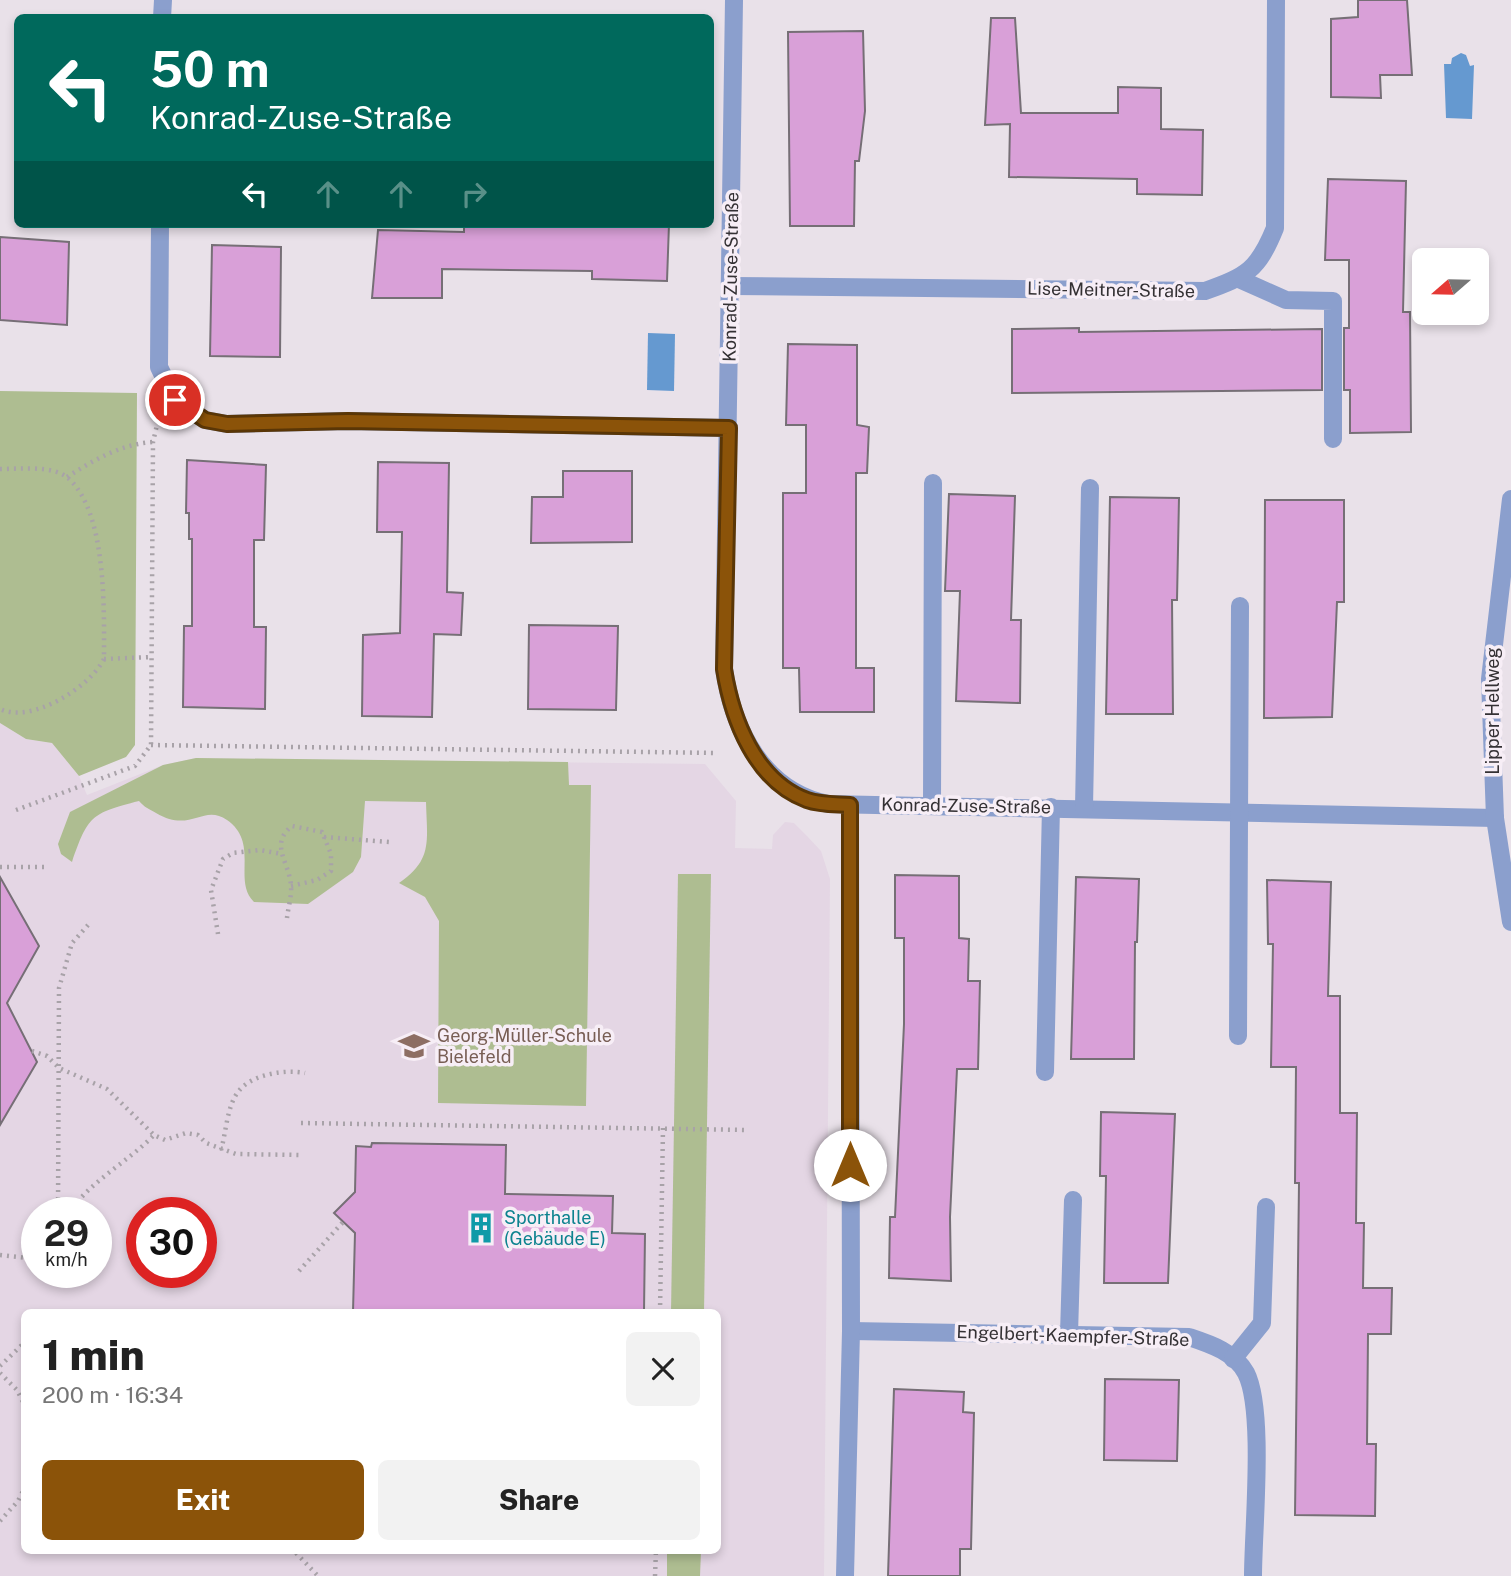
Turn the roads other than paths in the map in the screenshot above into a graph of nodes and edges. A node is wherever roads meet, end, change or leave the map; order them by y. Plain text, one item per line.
1 (734, 0) edge
2 (1276, 0) edge
3 (160, 228) edge
4 (1239, 279) junction
5 (731, 286) junction
6 (729, 428) junction
7 (1333, 439) dead end
8 (933, 484) dead end
9 (1090, 488) dead end
10 (1511, 499) edge
11 (1240, 606) dead end
12 (850, 805) junction
13 (932, 805) junction
14 (1051, 807) junction
15 (1084, 808) junction
16 (1239, 811) junction
17 (1495, 818) junction
18 (1511, 922) edge
19 (1238, 1036) dead end
20 (1045, 1072) dead end
21 (1073, 1200) dead end
22 (1266, 1207) dead end
23 (850, 1331) junction
24 (1069, 1335) junction
25 (1233, 1359) junction
26 (845, 1576) edge
27 (1253, 1576) edge

1 - 5 street, Konrad-Zuse-Straße
2 - 4 street, Lise-Meitner-Straße
3 - 6 street
4 - 5 street, Lise-Meitner-Straße
4 - 7 street
5 - 6 street, Konrad-Zuse-Straße
6 - 12 street, Konrad-Zuse-Straße
8 - 13 street
9 - 15 street
10 - 17 street, Lipper Hellweg
11 - 16 street
12 - 13 street, Konrad-Zuse-Straße
12 - 23 street
13 - 14 street, Konrad-Zuse-Straße
14 - 15 street, Konrad-Zuse-Straße
14 - 20 street
15 - 16 street, Konrad-Zuse-Straße
16 - 17 street, Konrad-Zuse-Straße
16 - 19 street
17 - 18 street, Lipper Hellweg
21 - 24 street
22 - 25 street
23 - 24 street, Engelbert-Kaempfer-Straße
23 - 26 street
24 - 25 street, Engelbert-Kaempfer-Straße
25 - 27 street, Engelbert-Kaempfer-Straße

